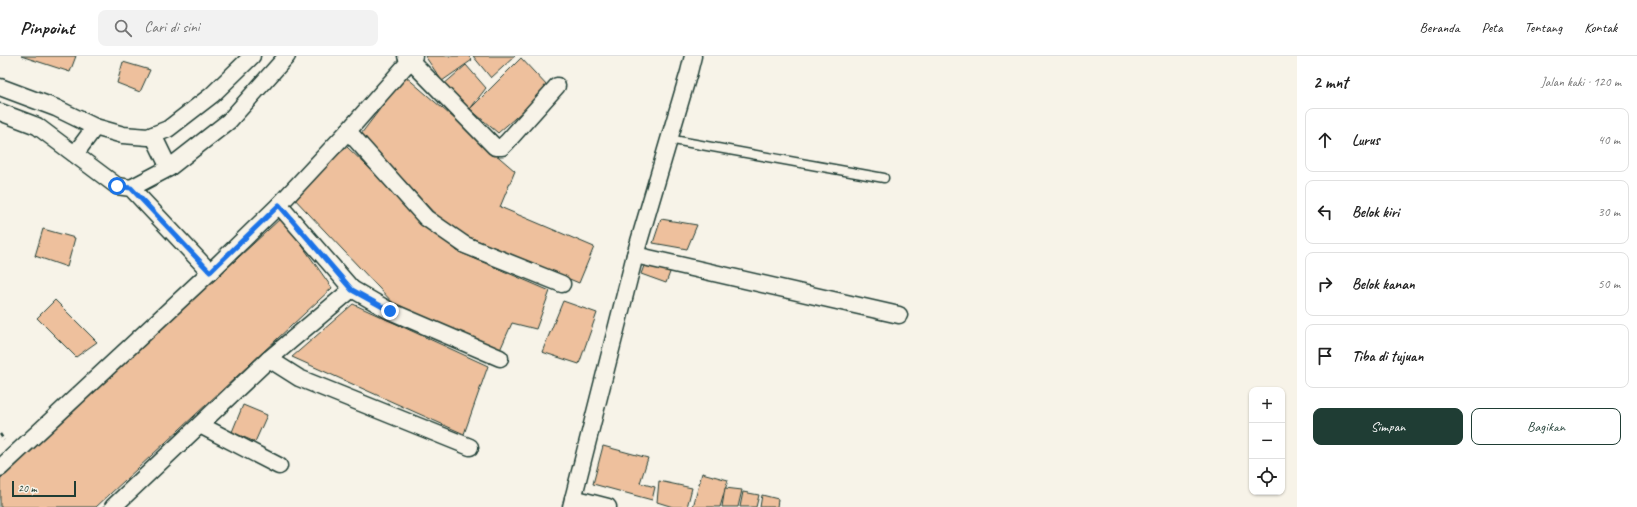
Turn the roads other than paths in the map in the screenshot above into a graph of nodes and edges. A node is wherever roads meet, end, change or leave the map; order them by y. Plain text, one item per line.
1 (252, 56) edge
2 (288, 56) edge
3 (693, 56) edge
4 (410, 57) edge
5 (557, 86) dead end
6 (0, 87) edge
7 (0, 112) edge
8 (95, 127) junction
9 (348, 131) junction
10 (153, 135) junction
11 (668, 139) junction
12 (75, 154) junction
13 (169, 168) junction
14 (884, 178) dead end
15 (131, 188) junction
16 (279, 205) junction
17 (635, 255) junction
18 (210, 272) junction
19 (562, 284) dead end
20 (352, 290) junction
21 (899, 315) dead end
22 (500, 358) dead end
23 (269, 359) junction
24 (200, 425) junction
25 (470, 447) dead end
26 (279, 466) dead end
27 (0, 468) edge
28 (572, 502) edge
29 (113, 507) edge
30 (608, 507) edge

1 - 10 street
2 - 13 street
3 - 11 street
4 - 5 street
4 - 9 street
6 - 8 street
7 - 12 street
8 - 10 street
8 - 12 street
9 - 16 street
9 - 19 street
10 - 13 street
11 - 14 lane
11 - 17 street
12 - 15 street
13 - 15 street
15 - 18 street
16 - 18 street
16 - 20 street
17 - 21 street
17 - 28 street
18 - 27 street
20 - 22 street
20 - 23 street
23 - 24 street
23 - 25 street
24 - 26 street
24 - 29 street
28 - 30 street

